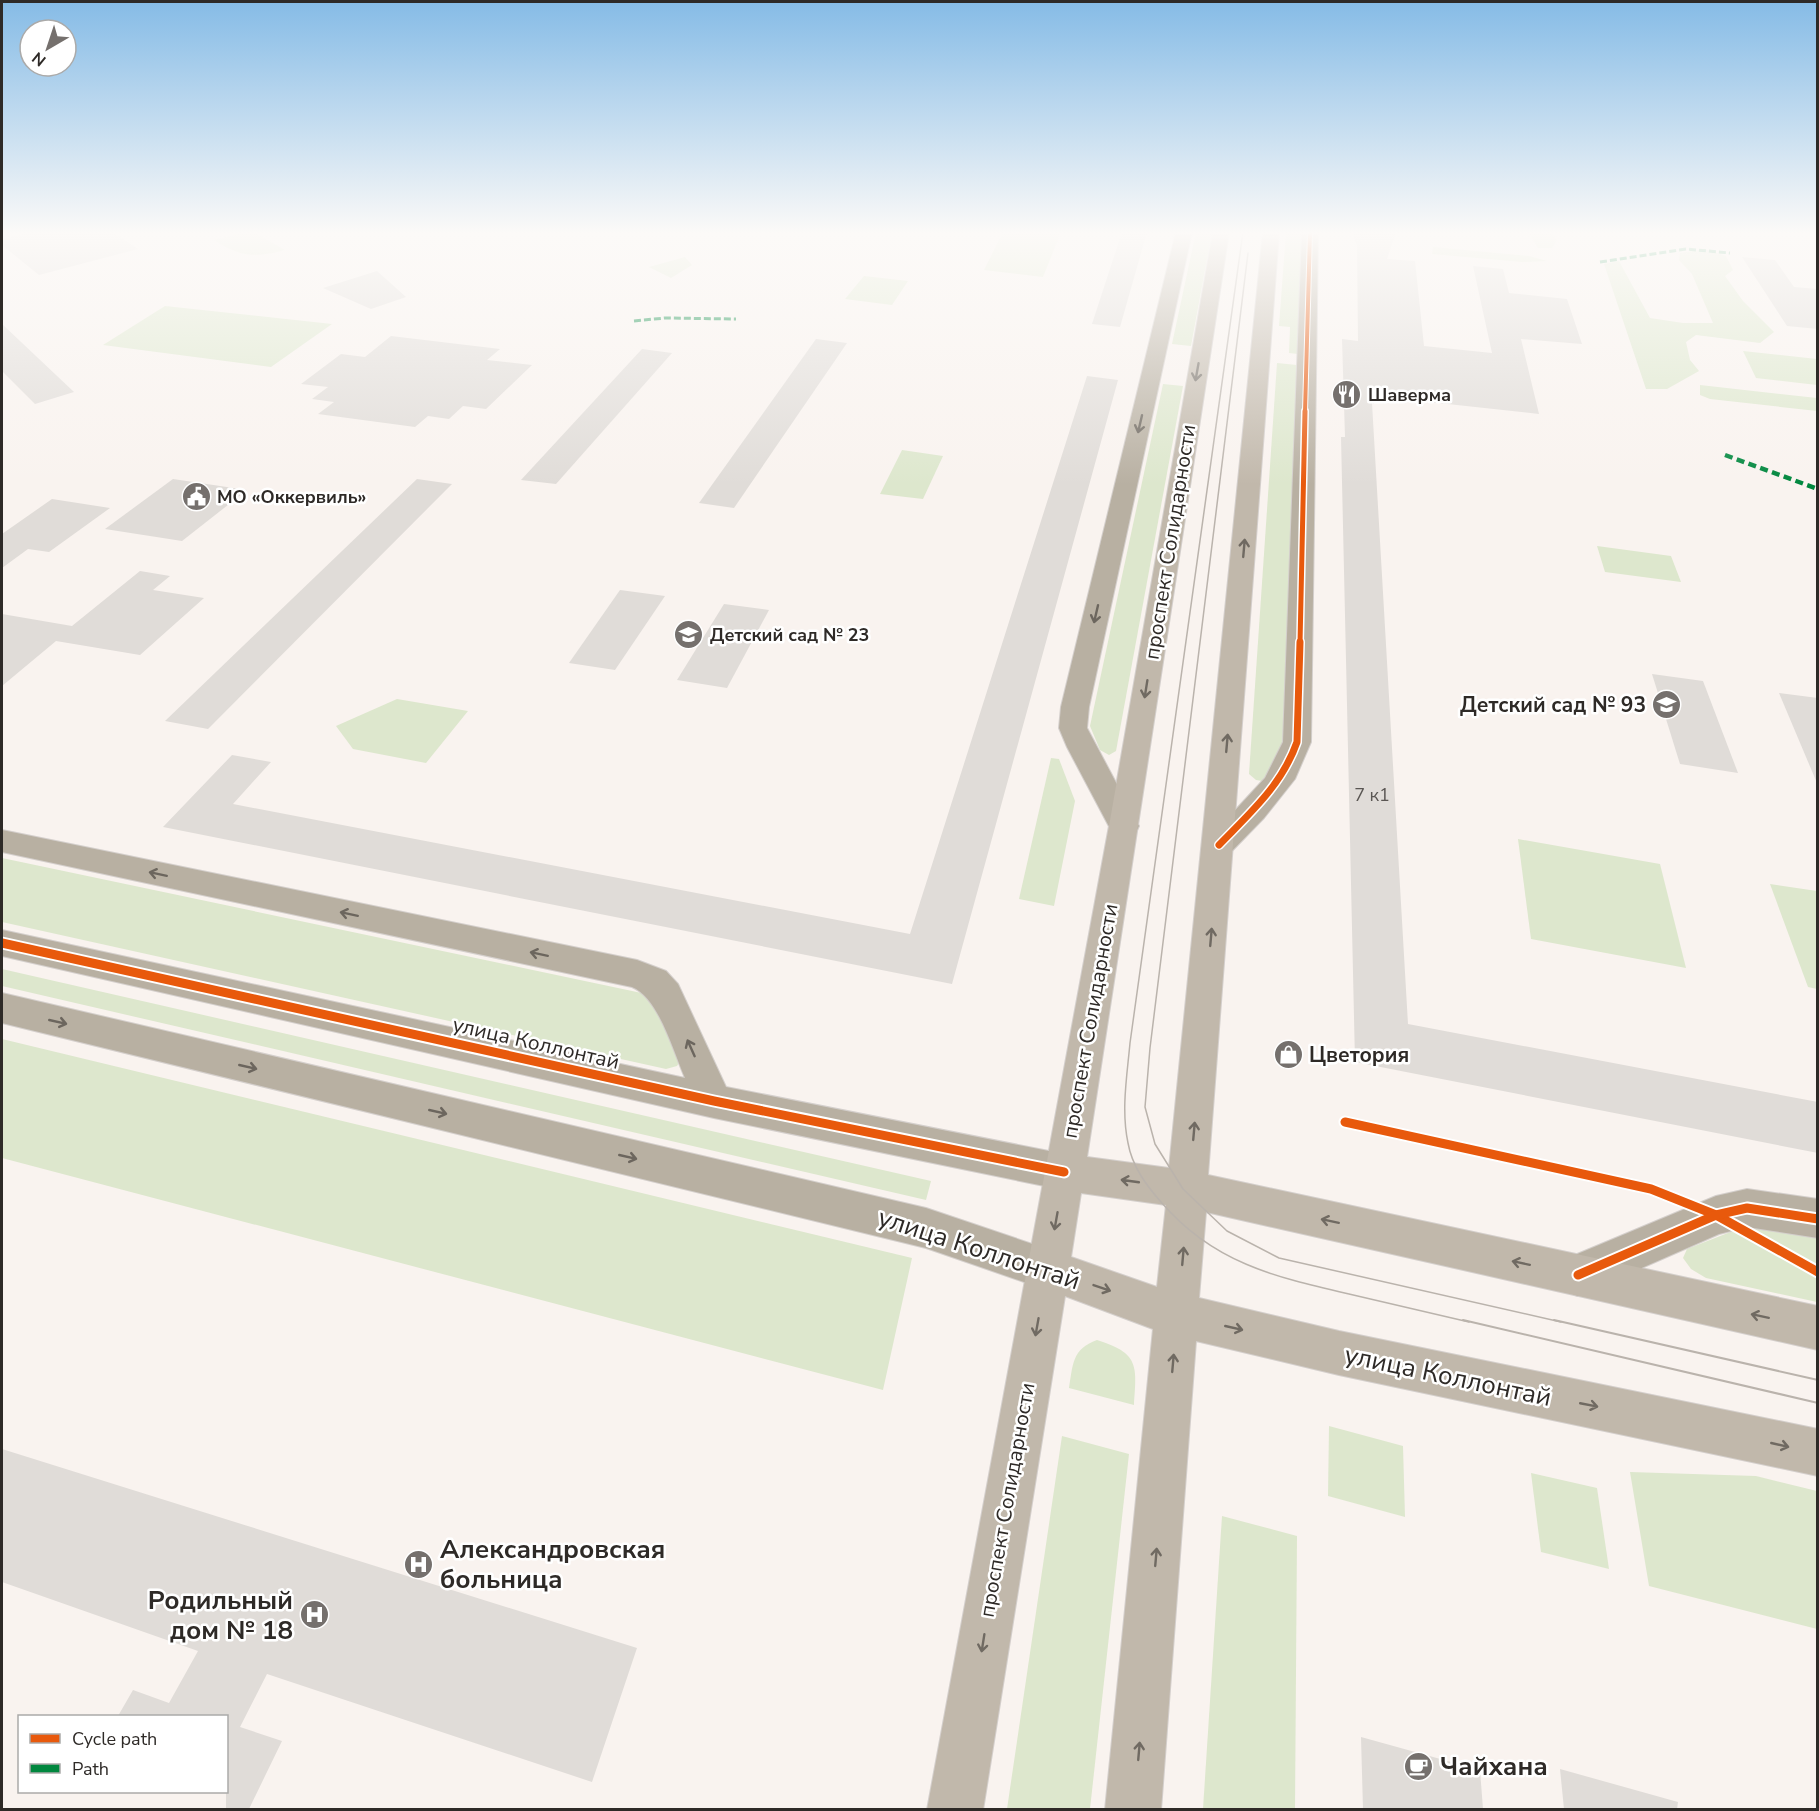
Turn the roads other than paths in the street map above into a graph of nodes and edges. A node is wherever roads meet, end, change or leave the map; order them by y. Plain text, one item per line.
1 (1165, 317) edge
2 (1207, 317) edge
3 (1264, 317) edge
4 (1308, 317) edge
5 (1124, 826) junction
6 (2, 841) edge
7 (1219, 844) junction
8 (2, 942) edge
9 (2, 1008) edge
10 (714, 1101) junction
11 (1064, 1172) junction
12 (1188, 1190) junction
13 (1818, 1219) edge
14 (1047, 1269) junction
15 (1578, 1275) junction
16 (1178, 1314) junction
17 (1818, 1328) edge
18 (1818, 1453) edge
19 (955, 1809) edge
20 (1133, 1809) edge

1 -> 5 street
2 -> 5 main road, проспект Солидарности
7 -> 3 main road
4 - 7 street
5 - 11 main road, проспект Солидарности
10 -> 6 street
12 -> 7 main road
8 - 10 street, улица Коллонтай
9 -> 14 street, улица Коллонтай
10 - 11 street, улица Коллонтай
12 -> 11 main road, улица Коллонтай
11 -> 14 main road, проспект Солидарности
15 -> 12 main road, улица Коллонтай
16 -> 12 main road
13 - 15 street
14 -> 16 main road, улица Коллонтай
14 -> 19 main road, проспект Солидарности
17 -> 15 main road, улица Коллонтай
16 -> 18 main road, улица Коллонтай
20 -> 16 main road

